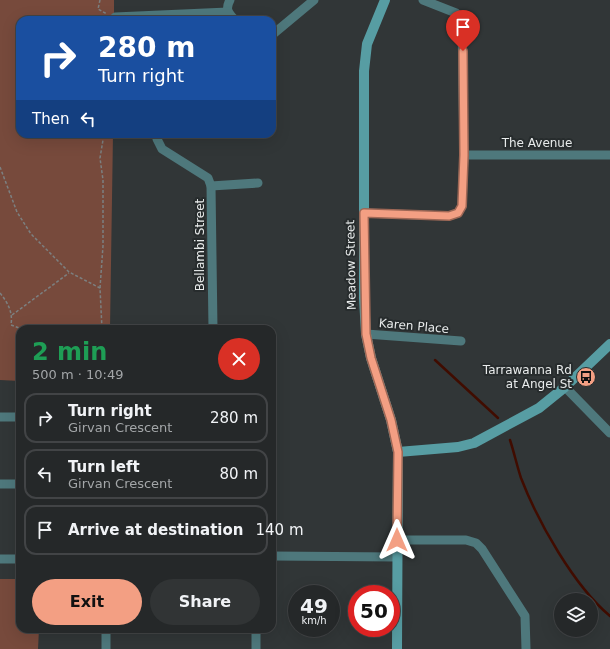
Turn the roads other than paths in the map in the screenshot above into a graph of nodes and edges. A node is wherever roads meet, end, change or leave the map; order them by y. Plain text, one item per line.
1 (230, 0) edge
2 (314, 0) edge
3 (385, 0) edge
4 (423, 0) edge
5 (228, 12) junction
6 (136, 16) edge
7 (232, 16) edge
8 (276, 32) edge
9 (159, 138) edge
10 (464, 155) junction
11 (610, 155) edge
12 (258, 182) dead end
13 (211, 186) junction
14 (364, 213) junction
15 (213, 325) edge
16 (366, 334) junction
17 (461, 341) dead end
18 (610, 344) edge
19 (565, 386) junction
20 (0, 417) edge
21 (16, 417) edge
22 (610, 433) edge
23 (398, 452) junction
24 (0, 484) edge
25 (16, 484) edge
26 (397, 540) junction
27 (276, 556) edge
28 (397, 557) junction
29 (0, 559) edge
30 (16, 559) edge
31 (106, 633) edge
32 (256, 633) edge
33 (106, 649) edge
34 (256, 649) edge
35 (397, 649) edge
36 (526, 649) edge

1 - 5 street
2 - 8 street
3 - 14 street, Meadow Street
4 - 10 street
5 - 6 street
5 - 7 street
9 - 13 street, Bellambi Street
10 - 11 street, The Avenue
10 - 14 street
12 - 13 street
13 - 15 street, Bellambi Street
14 - 16 street, Meadow Street
16 - 17 street, Karen Place
16 - 23 street, Meadow Street
18 - 19 street
19 - 22 street
19 - 23 street
20 - 21 street
23 - 26 street, Meadow Street
24 - 25 street
26 - 28 street, Meadow Street
26 - 36 street
27 - 28 street
28 - 35 street, Meadow Street
29 - 30 street
31 - 33 street
32 - 34 street

